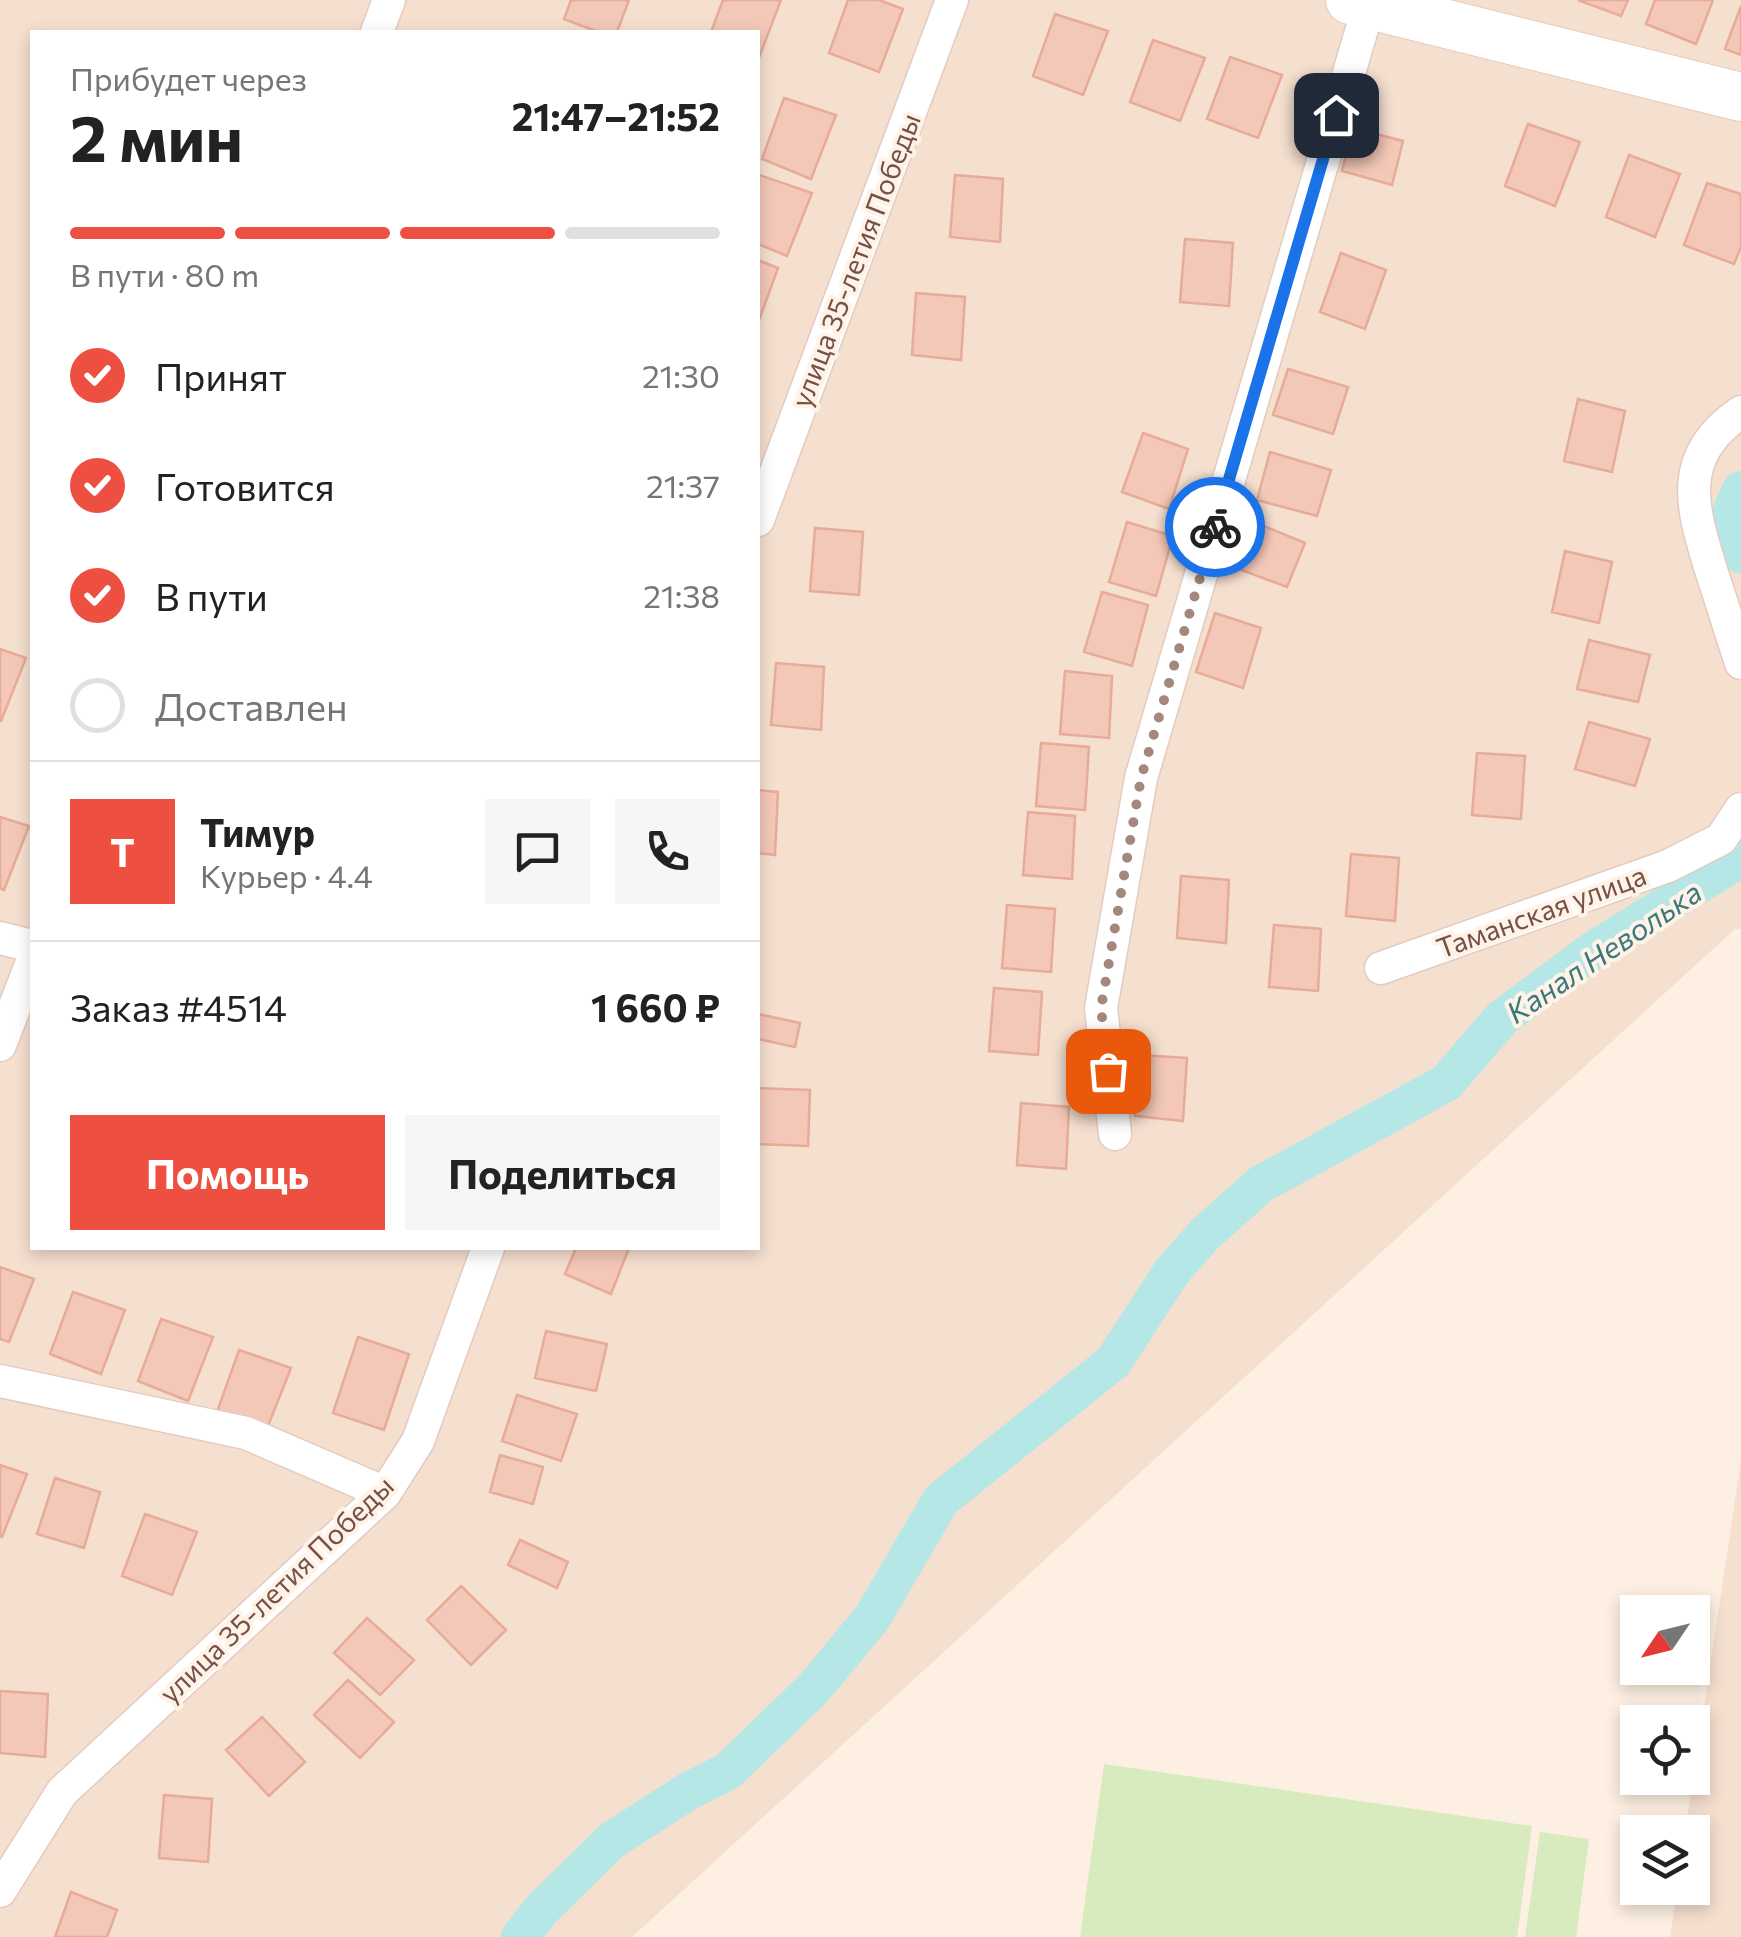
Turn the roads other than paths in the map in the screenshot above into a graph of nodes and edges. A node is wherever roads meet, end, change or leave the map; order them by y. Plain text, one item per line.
1 (389, 0) edge
2 (952, 0) edge
3 (1359, 2) edge
4 (378, 30) edge
5 (1741, 97) edge
6 (1741, 412) edge
7 (760, 515) edge
8 (1741, 664) edge
9 (1741, 809) edge
10 (0, 938) edge
11 (30, 946) edge
12 (30, 967) edge
13 (1381, 968) dead end
14 (0, 1045) edge
15 (1115, 1134) dead end
16 (487, 1250) edge
17 (0, 1382) edge
18 (385, 1493) junction
19 (0, 1891) edge

1 - 4 street
2 - 7 street, улица 35-летия Победы
3 - 5 main road
3 - 15 street
6 - 8 street
9 - 13 street, Таманская улица
10 - 11 street
12 - 14 street
16 - 18 street, улица 35-летия Победы
17 - 18 street
18 - 19 street, улица 35-летия Победы

